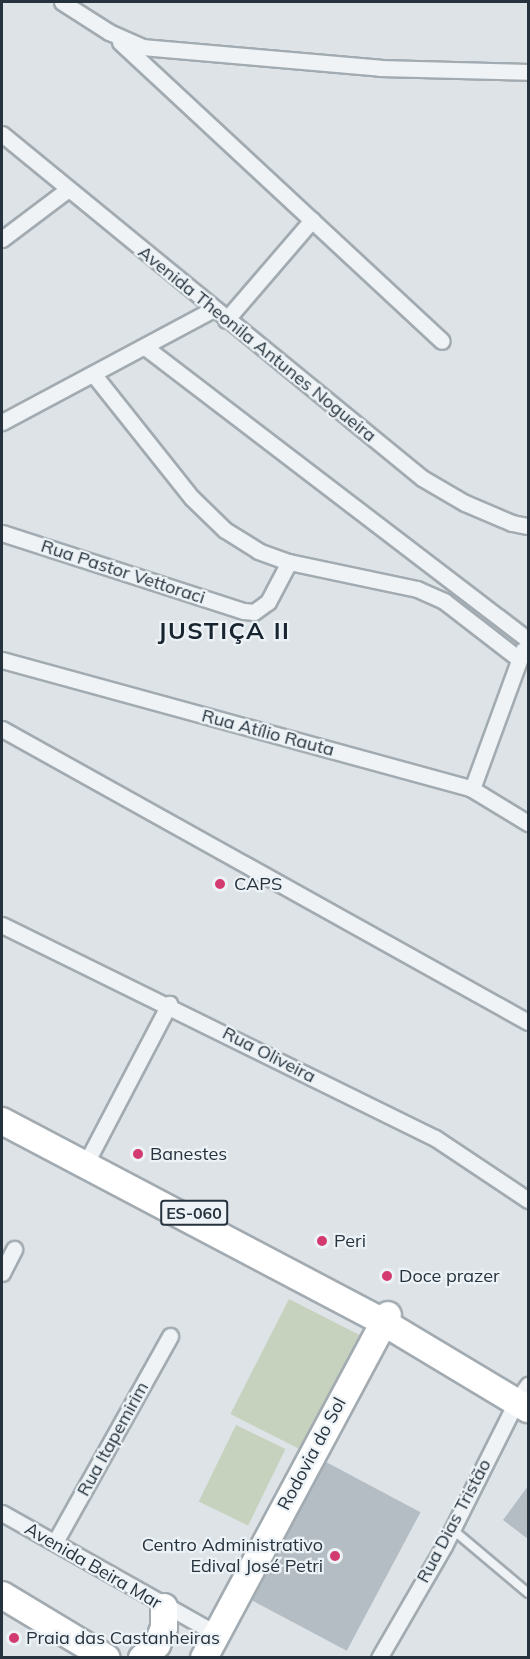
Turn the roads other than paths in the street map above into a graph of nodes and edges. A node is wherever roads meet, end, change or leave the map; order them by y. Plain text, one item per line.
1 (62, 2) edge
2 (109, 32) junction
3 (528, 72) edge
4 (2, 134) edge
5 (67, 190) junction
6 (312, 220) junction
7 (2, 239) edge
8 (214, 309) junction
9 (226, 320) junction
10 (442, 341) dead end
11 (145, 347) junction
12 (94, 375) junction
13 (2, 422) edge
14 (528, 526) edge
15 (2, 533) edge
16 (289, 562) junction
17 (528, 638) edge
18 (519, 659) junction
19 (2, 660) edge
20 (2, 729) edge
21 (472, 789) junction
22 (528, 823) edge
23 (2, 925) edge
24 (169, 1004) junction
25 (528, 1022) edge
26 (2, 1110) edge
27 (2, 1120) edge
28 (87, 1161) junction
29 (528, 1200) edge
30 (14, 1249) dead end
31 (2, 1273) edge
32 (385, 1318) junction
33 (170, 1336) dead end
34 (525, 1397) edge
35 (2, 1513) edge
36 (452, 1529) junction
37 (56, 1542) junction
38 (528, 1593) edge
39 (2, 1595) edge
40 (164, 1607) junction
41 (217, 1634) junction
42 (107, 1658) edge
43 (142, 1658) edge
44 (204, 1658) edge
45 (379, 1658) edge

1 - 2 street
2 - 3 street
2 - 6 street
4 - 5 street, Avenida Theonila Antunes Nogueira
5 - 7 street
5 - 8 street, Avenida Theonila Antunes Nogueira
6 - 9 street
6 - 10 street
8 - 9 street, Avenida Theonila Antunes Nogueira
8 - 11 street
9 - 14 street, Avenida Theonila Antunes Nogueira
11 - 12 street
11 - 17 street
12 - 13 street
12 - 16 street
15 - 16 street, Rua Pastor Vettoraci
16 - 18 street
17 - 18 street
18 - 21 street
19 - 21 street, Rua Atílio Rauta
20 - 25 street
21 - 22 street, Rua Atílio Rauta
23 - 24 street, Rua Oliveira
24 - 28 street
24 - 29 street, Rua Oliveira
26 - 28 main road, ES-060
27 - 28 main road, ES-060
28 - 32 main road, ES-060
30 - 31 street
32 - 34 main road, ES-060
32 - 41 main road, Rodovia do Sol
33 - 37 street, Rua Itapemirim
34 - 36 street, Rua Dias Tristão
35 - 37 street, Avenida Beira Mar
36 - 38 lane
36 - 45 street, Rua Dias Tristão
37 - 40 street, Avenida Beira Mar
39 - 42 main road
40 - 41 street, Avenida Beira Mar
40 - 43 main road
41 - 44 main road, Rodovia do Sol

